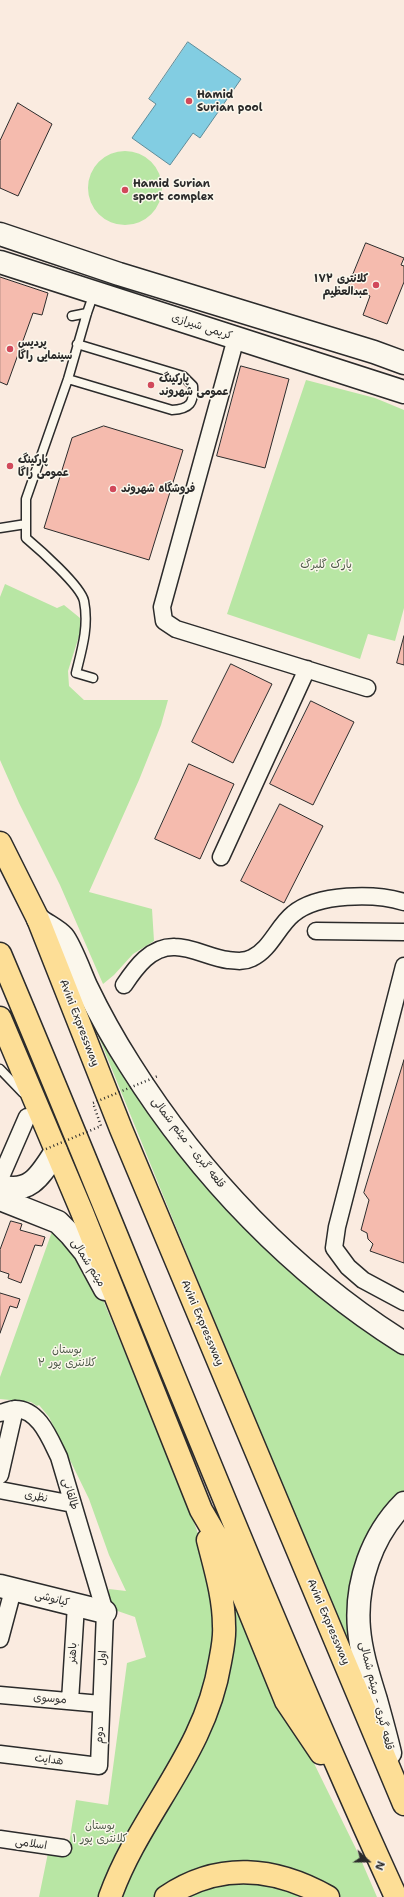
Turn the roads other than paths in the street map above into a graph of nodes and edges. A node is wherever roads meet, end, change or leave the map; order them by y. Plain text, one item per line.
1 (0, 234) edge
2 (0, 262) edge
3 (95, 292) junction
4 (87, 313) junction
5 (72, 316) dead end
6 (236, 338) junction
7 (334, 340) junction
8 (77, 344) junction
9 (404, 363) edge
10 (326, 366) junction
11 (68, 379) junction
12 (404, 392) edge
13 (26, 524) junction
14 (0, 528) edge
15 (307, 669) junction
16 (93, 678) dead end
17 (367, 688) dead end
18 (0, 843) edge
19 (221, 857) dead end
20 (404, 902) edge
21 (38, 920) junction
22 (316, 931) dead end
23 (404, 932) edge
24 (0, 954) edge
25 (404, 966) edge
26 (124, 985) dead end
27 (0, 1018) edge
28 (0, 1069) edge
29 (32, 1111) junction
30 (51, 1150) junction
31 (0, 1179) edge
32 (0, 1186) edge
33 (0, 1199) edge
34 (404, 1302) edge
35 (123, 1318) junction
36 (404, 1343) edge
37 (8, 1411) edge
38 (0, 1475) edge
39 (0, 1490) edge
40 (404, 1503) edge
41 (73, 1504) junction
42 (201, 1510) junction
43 (6, 1588) edge
44 (76, 1605) junction
45 (105, 1612) junction
46 (0, 1639) edge
47 (0, 1695) edge
48 (70, 1701) junction
49 (101, 1704) junction
50 (0, 1754) edge
51 (99, 1766) joint
52 (351, 1799) junction
53 (404, 1803) edge
54 (0, 1840) edge
55 (63, 1848) dead end
56 (110, 1897) edge
57 (166, 1897) edge
58 (328, 1897) edge
59 (396, 1897) edge

1 - 7 main road
2 - 3 main road, کریمی شیرازی
3 - 4 lane
3 - 6 main road, کریمی شیرازی
4 - 5 lane
4 - 8 lane
6 - 10 main road, کریمی شیرازی
6 - 15 street
7 - 9 main road
7 - 10 main road
8 - 11 lane
8 - 11 lane
10 - 12 main road, کریمی شیرازی
11 - 13 lane
13 - 14 lane
13 - 16 lane
15 - 17 street
15 - 19 street
18 - 21 highway, Avini Expressway
20 - 26 street
21 - 36 main road, قلعه گبری - میثم شمالی
21 - 53 highway, Avini Expressway
22 - 23 street
24 - 52 highway
25 - 34 street
27 - 29 highway
28 - 29 lane
29 - 30 highway
29 - 31 street
30 - 32 main road
30 - 35 highway
33 - 35 main road, میثم شمالی
35 - 42 highway
37 - 38 street
37 - 41 street, طالقانی
39 - 41 street, نظری
40 - 53 main road, قلعه گبری - میثم شمالی
41 - 45 street, طالقانی
42 - 52 highway
42 - 56 highway
43 - 44 main road, کیانوشی
43 - 46 street
44 - 45 main road, کیانوشی
44 - 48 street, باهنر
45 - 49 street, اول
47 - 48 street, موسوی
48 - 49 street, موسوی
49 - 51 street, دوم
50 - 51 street, هدایت
52 - 59 highway
54 - 55 street, اسلامی
57 - 58 highway

